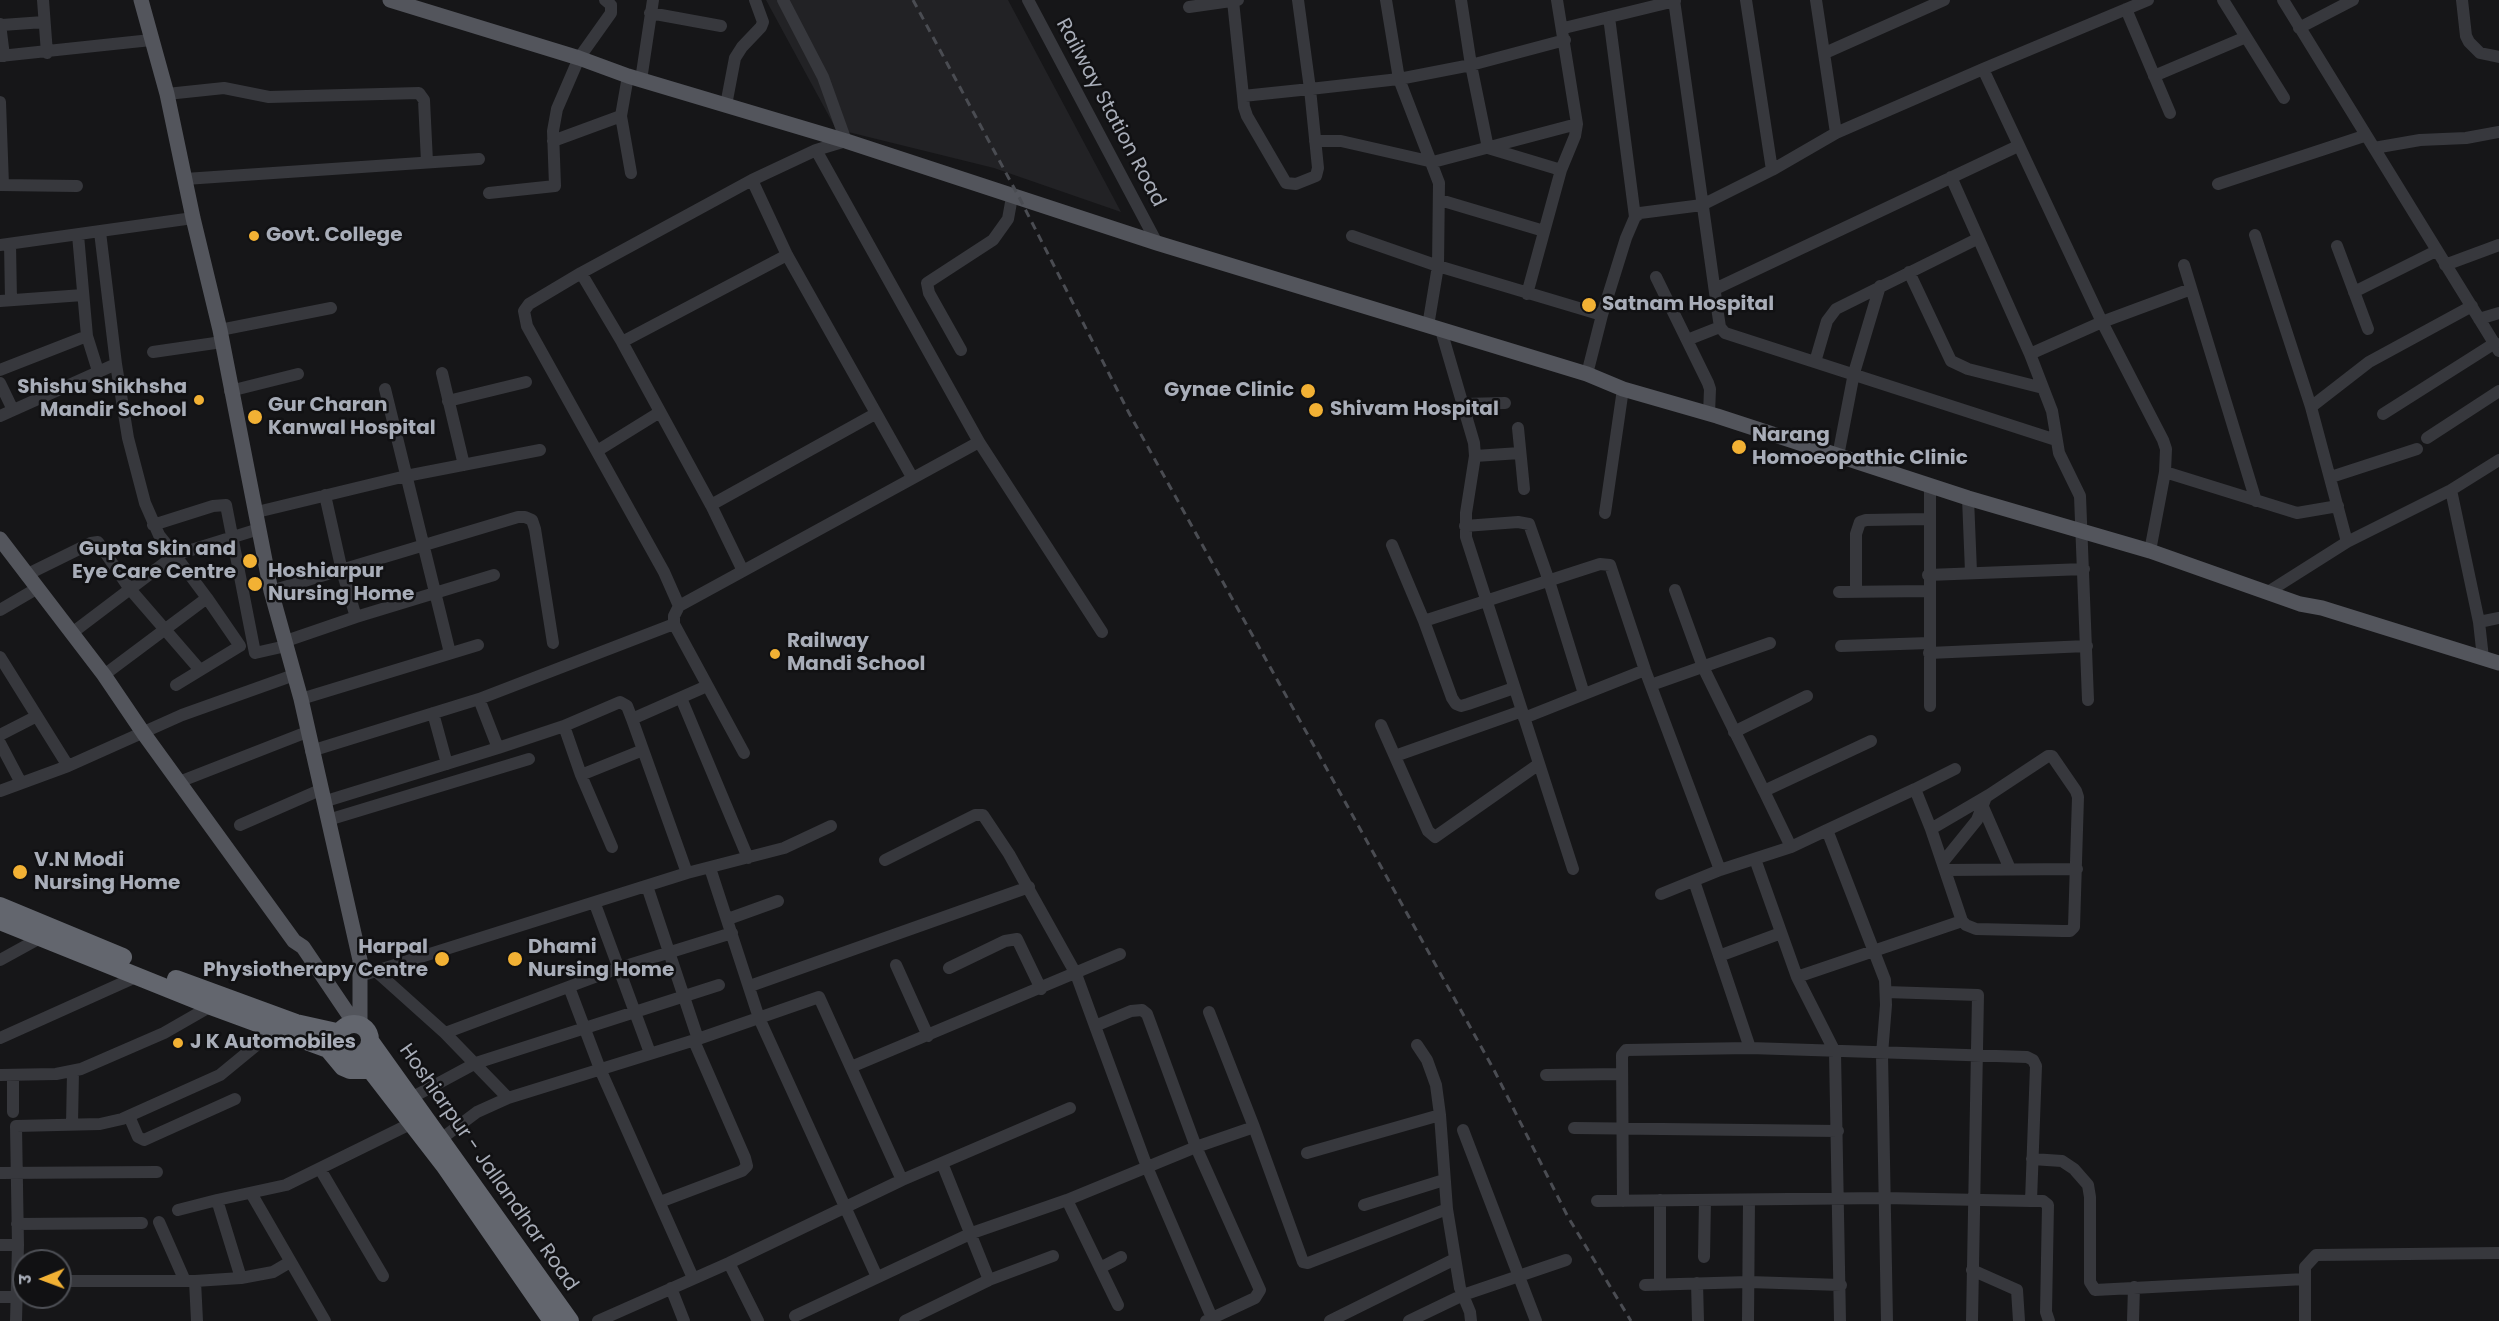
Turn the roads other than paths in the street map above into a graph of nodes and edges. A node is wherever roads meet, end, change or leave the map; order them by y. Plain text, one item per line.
1 (43, 0) edge
2 (141, 0) edge
3 (390, 0) edge
4 (604, 0) edge
5 (653, 0) edge
6 (755, 0) edge
7 (783, 0) edge
8 (1028, 0) edge
9 (1238, 0) edge
10 (1298, 0) edge
11 (1386, 0) edge
12 (1461, 0) edge
13 (1557, 0) edge
14 (1746, 0) edge
15 (1816, 0) edge
16 (1944, 0) edge
17 (2148, 0) edge
18 (2223, 0) edge
19 (2283, 0) edge
20 (2353, 0) edge
21 (2462, 0) edge
22 (1233, 1) edge
23 (1674, 1) edge
24 (411, 3) edge
25 (2336, 4) edge
26 (1189, 7) dead end
27 (2126, 9) junction
28 (651, 13) junction
29 (1609, 17) junction
30 (44, 21) junction
31 (1, 25) edge
32 (721, 26) dead end
33 (2299, 28) junction
34 (1564, 34) junction
35 (2246, 37) junction
36 (151, 40) junction
37 (47, 53) junction
38 (1825, 53) junction
39 (2, 56) edge
40 (2499, 57) edge
41 (579, 58) junction
42 (1471, 64) junction
43 (1983, 69) junction
44 (2154, 76) junction
45 (634, 78) junction
46 (1399, 79) junction
47 (1310, 89) junction
48 (167, 94) junction
49 (1243, 96) junction
50 (2284, 98) dead end
51 (0, 102) edge
52 (726, 105) junction
53 (2170, 113) dead end
54 (621, 116) junction
55 (1577, 124) junction
56 (2499, 132) edge
57 (1836, 133) junction
58 (2364, 136) junction
59 (553, 141) junction
60 (846, 141) junction
61 (1316, 141) junction
62 (2018, 146) junction
63 (1488, 148) junction
64 (2374, 148) junction
65 (816, 150) junction
66 (479, 159) dead end
67 (427, 162) junction
68 (1433, 162) junction
69 (1772, 170) junction
70 (1561, 171) junction
71 (631, 173) dead end
72 (1951, 177) junction
73 (185, 179) junction
74 (752, 180) junction
75 (2218, 184) dead end
76 (1, 185) edge
77 (77, 186) dead end
78 (489, 193) dead end
79 (1012, 197) junction
80 (1440, 200) junction
81 (1702, 205) junction
82 (1635, 217) junction
83 (193, 218) junction
84 (1544, 231) junction
85 (100, 232) junction
86 (2255, 234) dead end
87 (78, 235) junction
88 (1352, 236) dead end
89 (1977, 239) junction
90 (1157, 243) junction
91 (5, 245) edge
92 (2499, 245) edge
93 (2337, 246) dead end
94 (2436, 251) junction
95 (787, 255) junction
96 (2184, 265) dead end
97 (2445, 265) junction
98 (1438, 266) junction
99 (1909, 272) junction
100 (580, 273) junction
101 (1656, 277) dead end
102 (1880, 286) junction
103 (1715, 289) junction
104 (2191, 289) junction
105 (2354, 292) junction
106 (1527, 294) junction
107 (83, 295) junction
108 (5, 301) edge
109 (2472, 306) junction
110 (331, 308) dead end
111 (2499, 314) edge
112 (1602, 315) junction
113 (2479, 319) junction
114 (2102, 322) junction
115 (1720, 327) junction
116 (1435, 328) junction
117 (2368, 329) dead end
118 (87, 336) junction
119 (221, 336) junction
120 (1687, 340) junction
121 (622, 342) junction
122 (2497, 347) edge
123 (961, 350) dead end
124 (153, 352) dead end
125 (2030, 354) junction
126 (1815, 362) junction
127 (116, 364) junction
128 (0, 370) edge
129 (98, 371) junction
130 (442, 373) dead end
131 (1854, 373) junction
132 (298, 374) dead end
133 (1587, 374) junction
134 (526, 382) dead end
135 (0, 383) edge
136 (2043, 388) junction
137 (385, 389) dead end
138 (1623, 389) junction
139 (230, 391) junction
140 (2499, 391) edge
141 (448, 401) junction
142 (1463, 404) junction
143 (1505, 404) dead end
144 (2311, 407) junction
145 (13, 410) junction
146 (660, 412) junction
147 (874, 414) junction
148 (1709, 414) junction
149 (2383, 414) dead end
150 (0, 416) edge
151 (1518, 428) dead end
152 (2427, 438) dead end
153 (2056, 440) junction
154 (979, 442) junction
155 (2416, 449) dead end
156 (540, 450) dead end
157 (597, 451) junction
158 (1520, 453) junction
159 (1475, 456) junction
160 (1838, 456) junction
161 (2499, 460) edge
162 (464, 465) junction
163 (2165, 472) junction
164 (406, 476) junction
165 (912, 477) junction
166 (2331, 477) junction
167 (1930, 485) junction
168 (1524, 489) dead end
169 (2451, 490) junction
170 (325, 495) junction
171 (1968, 498) junction
172 (2256, 501) junction
173 (711, 505) junction
174 (2338, 506) junction
175 (256, 512) junction
176 (1605, 513) dead end
177 (1929, 519) junction
178 (153, 525) junction
179 (1465, 526) junction
180 (260, 529) junction
181 (2084, 533) junction
182 (233, 537) junction
183 (0, 539) edge
184 (2347, 542) junction
185 (424, 545) junction
186 (1392, 545) dead end
187 (2150, 551) junction
188 (175, 555) junction
189 (2084, 569) junction
190 (342, 571) junction
191 (742, 571) junction
192 (1971, 572) junction
193 (26, 575) junction
194 (494, 575) dead end
195 (1928, 575) junction
196 (1549, 581) junction
197 (129, 588) junction
198 (36, 589) junction
199 (1675, 590) dead end
200 (271, 591) junction
201 (1856, 591) junction
202 (1929, 591) junction
203 (1839, 592) dead end
204 (2268, 592) junction
205 (436, 594) junction
206 (207, 598) junction
207 (1486, 602) junction
208 (679, 606) junction
209 (0, 610) edge
210 (356, 617) junction
211 (2499, 618) edge
212 (1424, 621) junction
213 (2479, 622) junction
214 (674, 624) junction
215 (165, 628) junction
216 (1102, 632) dead end
217 (72, 633) junction
218 (553, 643) dead end
219 (1770, 643) dead end
220 (286, 644) junction
221 (478, 645) dead end
222 (240, 646) junction
223 (1841, 646) dead end
224 (2087, 646) junction
225 (1929, 648) junction
226 (255, 653) junction
227 (450, 653) junction
228 (0, 657) edge
229 (2483, 658) junction
230 (2499, 663) edge
231 (1703, 667) junction
232 (200, 670) junction
233 (1645, 670) junction
234 (104, 675) junction
235 (294, 675) junction
236 (176, 685) dead end
237 (707, 686) junction
238 (1651, 686) junction
239 (1514, 688) junction
240 (1584, 694) junction
241 (1807, 696) dead end
242 (681, 698) junction
243 (301, 699) junction
244 (479, 699) junction
245 (2088, 700) dead end
246 (1929, 706) dead end
247 (433, 713) junction
248 (1523, 714) junction
249 (37, 716) junction
250 (632, 719) junction
251 (1381, 725) dead end
252 (564, 726) junction
253 (307, 732) junction
254 (1734, 732) junction
255 (144, 734) junction
256 (0, 735) edge
257 (1871, 741) dead end
258 (0, 743) edge
259 (498, 748) junction
260 (643, 750) junction
261 (311, 751) junction
262 (744, 753) dead end
263 (1395, 756) junction
264 (529, 759) dead end
265 (447, 764) junction
266 (1539, 764) junction
267 (68, 766) junction
268 (1955, 769) dead end
269 (581, 775) junction
270 (179, 782) junction
271 (21, 783) junction
272 (1915, 789) junction
273 (0, 791) edge
274 (1764, 791) junction
275 (321, 796) junction
276 (1985, 802) junction
277 (328, 820) junction
278 (240, 825) dead end
279 (831, 825) dead end
280 (1931, 829) junction
281 (1827, 831) junction
282 (612, 847) dead end
283 (1791, 847) junction
284 (748, 858) junction
285 (885, 860) dead end
286 (1755, 860) junction
287 (1945, 866) junction
288 (710, 868) junction
289 (2077, 868) junction
290 (1573, 869) dead end
291 (2010, 869) junction
292 (1720, 870) junction
293 (687, 873) junction
294 (1694, 881) junction
295 (648, 886) junction
296 (1029, 887) junction
297 (1662, 894) dead end
298 (778, 901) dead end
299 (595, 904) junction
300 (0, 906) edge
301 (728, 919) junction
302 (0, 921) edge
303 (1962, 921) junction
304 (732, 933) junction
305 (1781, 933) junction
306 (40, 938) junction
307 (1873, 949) junction
308 (669, 952) junction
309 (1120, 954) dead end
310 (1719, 956) junction
311 (0, 960) edge
312 (896, 965) dead end
313 (619, 968) junction
314 (949, 968) dead end
315 (366, 971) junction
316 (1076, 974) junction
317 (138, 976) junction
318 (1797, 976) junction
319 (172, 983) junction
320 (719, 985) dead end
321 (750, 986) junction
322 (569, 987) junction
323 (1041, 989) junction
324 (1886, 992) junction
325 (683, 996) junction
326 (211, 1006) junction
327 (634, 1010) junction
328 (1209, 1012) dead end
329 (759, 1018) junction
330 (1095, 1026) junction
331 (584, 1027) junction
332 (276, 1029) junction
333 (356, 1030) junction
334 (445, 1033) junction
335 (928, 1036) junction
336 (0, 1038) edge
337 (696, 1040) junction
338 (1418, 1045) dead end
339 (1750, 1048) junction
340 (344, 1052) junction
341 (1835, 1052) junction
342 (650, 1053) junction
343 (1882, 1054) junction
344 (1977, 1055) junction
345 (476, 1063) junction
346 (851, 1067) junction
347 (600, 1069) junction
348 (372, 1070) junction
349 (74, 1072) junction
350 (1622, 1074) junction
351 (6, 1075) edge
352 (1546, 1075) dead end
353 (411, 1098) junction
354 (508, 1098) junction
355 (235, 1099) dead end
356 (1070, 1108) dead end
357 (0, 1112) edge
358 (13, 1112) junction
359 (1440, 1115) junction
360 (129, 1116) junction
361 (412, 1123) junction
362 (72, 1124) junction
363 (16, 1126) junction
364 (1254, 1127) junction
365 (1574, 1128) dead end
366 (1623, 1129) junction
367 (1463, 1130) dead end
368 (1838, 1131) junction
369 (441, 1139) junction
370 (1196, 1147) junction
371 (1307, 1153) dead end
372 (2032, 1158) junction
373 (942, 1162) junction
374 (1147, 1167) junction
375 (320, 1169) junction
376 (157, 1172) dead end
377 (0, 1173) edge
378 (17, 1173) junction
379 (902, 1180) junction
380 (1444, 1180) junction
381 (251, 1193) junction
382 (1884, 1198) junction
383 (1837, 1199) junction
384 (217, 1200) junction
385 (1067, 1200) junction
386 (1660, 1200) junction
387 (1706, 1200) junction
388 (1749, 1200) junction
389 (1597, 1201) dead end
390 (1623, 1201) junction
391 (1973, 1201) junction
392 (2031, 1201) junction
393 (660, 1202) junction
394 (1365, 1205) dead end
395 (846, 1207) junction
396 (1447, 1209) junction
397 (178, 1210) dead end
398 (159, 1222) dead end
399 (142, 1223) dead end
400 (17, 1224) junction
401 (972, 1233) junction
402 (0, 1245) edge
403 (18, 1245) junction
404 (18, 1249) edge
405 (2499, 1253) edge
406 (1053, 1256) dead end
407 (1121, 1257) dead end
408 (1704, 1257) dead end
409 (1455, 1259) junction
410 (1566, 1260) dead end
411 (290, 1262) junction
412 (729, 1263) junction
413 (1101, 1268) junction
414 (1972, 1270) junction
415 (1518, 1274) junction
416 (383, 1276) dead end
417 (877, 1277) junction
418 (241, 1278) junction
419 (693, 1278) junction
420 (2305, 1279) junction
421 (989, 1280) junction
422 (72, 1281) edge
423 (190, 1281) junction
424 (1749, 1282) junction
425 (1697, 1283) junction
426 (1645, 1285) dead end
427 (1660, 1285) junction
428 (1841, 1285) junction
429 (2134, 1287) junction
430 (671, 1288) junction
431 (1463, 1295) junction
432 (1118, 1305) dead end
433 (795, 1316) dead end
434 (1209, 1320) edge
435 (197, 1321) edge
436 (325, 1321) edge
437 (552, 1321) edge
438 (570, 1321) edge
439 (598, 1321) edge
440 (684, 1321) edge
441 (758, 1321) edge
442 (904, 1321) edge
443 (1330, 1321) edge
444 (1409, 1321) edge
445 (1471, 1321) edge
446 (1536, 1321) edge
447 (1698, 1321) edge
448 (1749, 1321) edge
449 (1840, 1321) edge
450 (1887, 1321) edge
451 (1972, 1321) edge
452 (2019, 1321) edge
453 (2049, 1321) edge
454 (2133, 1321) edge
455 (2305, 1321) edge

1 - 30 street
2 - 36 main road
3 - 24 main road
4 - 41 street
5 - 28 street
6 - 52 street
7 - 60 street
8 - 90 street, Railway Station Road
9 - 22 street
10 - 47 street
11 - 46 street
12 - 42 street
13 - 34 street
14 - 69 street
15 - 38 street
16 - 38 street
17 - 27 street
18 - 35 street
19 - 33 street
20 - 25 street
21 - 40 street
22 - 26 street
22 - 49 street
23 - 29 street
23 - 81 street
24 - 41 main road
25 - 33 street
27 - 43 street
27 - 44 street
28 - 32 street
28 - 45 street
29 - 34 street
29 - 82 street
30 - 31 street
30 - 37 street
31 - 39 street
33 - 58 street
34 - 42 street
34 - 55 street
35 - 44 street
35 - 50 street
36 - 37 street
36 - 48 main road
37 - 39 street
38 - 57 street
41 - 45 main road
41 - 59 street
42 - 46 street
42 - 63 street
43 - 57 street
43 - 62 street
44 - 53 street
45 - 52 main road
45 - 54 street
46 - 47 street
46 - 68 street
47 - 49 street
47 - 61 street
48 - 67 street
48 - 73 main road
49 - 61 street
51 - 76 street
52 - 60 main road
54 - 59 street
54 - 71 street
55 - 63 street
55 - 70 street
56 - 64 street
57 - 69 street
58 - 64 street
58 - 75 street
59 - 78 street
60 - 65 street
60 - 79 main road
61 - 68 street
62 - 72 street
62 - 114 street
63 - 68 street
63 - 70 street
64 - 94 street
65 - 74 street
65 - 154 street
66 - 67 street
67 - 73 street
68 - 80 street
69 - 81 street
70 - 84 street
72 - 89 street
72 - 103 street
73 - 83 main road
74 - 95 street
74 - 100 street
76 - 77 street
79 - 90 main road
79 - 123 street
80 - 84 street
80 - 98 street
81 - 82 street
81 - 103 street
82 - 112 street
83 - 85 street
83 - 119 main road
84 - 106 street
85 - 87 street
85 - 127 street
86 - 144 street
87 - 91 street
87 - 107 street
88 - 98 street
89 - 99 street
89 - 125 street
90 - 116 main road
91 - 108 street
92 - 97 street
93 - 105 street
94 - 97 street
94 - 105 street
95 - 121 street
95 - 147 street
96 - 104 street
97 - 109 street
98 - 106 street
98 - 116 street
99 - 102 street
99 - 136 street
100 - 121 street
100 - 157 street
101 - 120 street
102 - 126 street
102 - 131 street
103 - 115 street
104 - 114 street
104 - 172 street
105 - 117 street
106 - 112 street
107 - 108 street
107 - 118 street
109 - 113 street
109 - 144 street
110 - 119 street
111 - 113 street
112 - 133 street
113 - 122 street
114 - 125 street
114 - 163 street
115 - 120 street
115 - 126 street
116 - 133 main road
116 - 142 street
118 - 128 street
118 - 129 street
119 - 124 street
119 - 139 main road
120 - 148 street
121 - 146 street
122 - 149 street
125 - 136 street
126 - 131 street
127 - 129 street
127 - 178 street
129 - 145 street
130 - 141 street
131 - 153 street
131 - 160 street
132 - 139 street
133 - 138 main road
134 - 141 street
135 - 145 street
136 - 153 street
137 - 164 street
138 - 148 main road
138 - 176 street
139 - 175 main road
140 - 152 street
141 - 162 street
142 - 143 street
142 - 159 street
144 - 166 street
145 - 150 street
146 - 157 street
146 - 173 street
147 - 165 street
147 - 173 street
148 - 160 main road
151 - 158 street
153 - 181 street
154 - 165 street
154 - 216 street
155 - 166 street
156 - 162 street
157 - 208 street
158 - 159 street
158 - 168 street
159 - 179 street
160 - 167 main road
161 - 169 street
162 - 164 street
163 - 172 street
163 - 187 street
164 - 170 street
164 - 185 street
165 - 191 street
166 - 174 street
167 - 171 main road
167 - 177 street
169 - 184 street
169 - 213 street
170 - 175 street
170 - 190 street
171 - 181 main road
171 - 192 street
172 - 174 street
173 - 191 street
174 - 184 street
175 - 180 main road
177 - 195 street
177 - 201 street
178 - 182 street
178 - 188 street
179 - 196 street
179 - 207 street
180 - 182 street
180 - 200 main road
181 - 187 main road
181 - 189 street
182 - 188 street
182 - 226 street
183 - 193 main road
184 - 204 street
185 - 190 street
185 - 205 street
185 - 218 street
186 - 212 street
187 - 204 main road
188 - 197 street
188 - 206 street
189 - 192 street
189 - 224 street
190 - 200 street
190 - 210 street
191 - 208 street
192 - 195 street
193 - 197 street
193 - 198 main road
194 - 205 street
195 - 202 street
196 - 207 street
196 - 233 street
196 - 240 street
197 - 215 street
197 - 217 street
198 - 209 street
198 - 217 main road
199 - 231 street
200 - 220 main road
201 - 202 street
201 - 203 street
202 - 225 street
204 - 229 main road
205 - 210 street
205 - 227 street
206 - 215 street
206 - 222 street
207 - 212 street
207 - 239 street
208 - 214 street
210 - 220 street
211 - 213 street
212 - 239 street
213 - 229 street
214 - 237 street
214 - 244 street
215 - 232 street
215 - 234 street
217 - 234 main road
219 - 231 street
220 - 226 street
220 - 235 main road
221 - 227 street
222 - 226 street
222 - 232 street
223 - 225 street
224 - 225 street
224 - 245 street
225 - 246 street
227 - 243 street
228 - 249 street
229 - 230 main road
231 - 238 street
231 - 254 street
232 - 236 street
233 - 238 street
233 - 240 street
234 - 255 main road
235 - 243 main road
235 - 255 street
237 - 242 street
237 - 262 street
238 - 292 street
239 - 248 street
240 - 248 street
241 - 254 street
242 - 250 street
242 - 284 street
243 - 253 main road
244 - 247 street
244 - 259 street
247 - 261 street
247 - 265 street
248 - 263 street
248 - 266 street
249 - 256 street
249 - 267 street
250 - 252 street
250 - 260 street
251 - 263 street
252 - 259 street
252 - 269 street
253 - 261 main road
253 - 270 street
254 - 274 street
255 - 267 street
255 - 270 main road
257 - 274 street
258 - 271 street
259 - 265 street
260 - 269 street
260 - 293 street
261 - 275 main road
263 - 266 street
264 - 277 street
265 - 275 street
266 - 290 street
267 - 271 street
268 - 272 street
269 - 282 street
270 - 333 main road
271 - 273 street
272 - 280 street
272 - 281 street
274 - 283 street
275 - 277 main road
275 - 278 street
276 - 280 street
276 - 287 street
276 - 289 street
276 - 291 street
277 - 315 main road
279 - 284 street
280 - 287 street
281 - 283 street
281 - 307 street
283 - 286 street
284 - 288 street
285 - 296 street
286 - 292 street
286 - 305 street
287 - 291 street
287 - 303 street
288 - 293 street
288 - 301 street
289 - 291 street
289 - 303 street
292 - 294 street
293 - 295 street
294 - 297 street
294 - 310 street
295 - 299 street
295 - 308 street
296 - 316 street
296 - 321 street
298 - 301 street
299 - 313 street
299 - 315 street
300 - 319 highway
301 - 304 street
302 - 306 highway
303 - 307 street
304 - 308 street
304 - 321 street
305 - 310 street
305 - 318 street
306 - 311 street
306 - 317 highway
307 - 318 street
307 - 324 street
308 - 313 street
308 - 325 street
309 - 316 street
310 - 339 street
312 - 335 street
313 - 322 street
313 - 327 street
314 - 323 street
315 - 333 main road
315 - 334 street
316 - 323 street
316 - 330 street
317 - 319 highway
317 - 336 street
318 - 341 street
319 - 326 highway
319 - 333 highway
320 - 325 street
321 - 329 street
322 - 331 street
322 - 334 street
323 - 335 street
324 - 343 street
324 - 344 street
325 - 327 street
325 - 337 street
326 - 332 highway
326 - 349 street
327 - 331 street
327 - 342 street
328 - 364 street
329 - 337 street
329 - 346 street
329 - 395 street
330 - 370 street
330 - 374 street
331 - 345 street
331 - 347 street
332 - 340 highway
332 - 360 street
333 - 340 highway
333 - 340 highway
333 - 353 highway, Hoshiarpur - Jallandhar Road
334 - 345 street
335 - 346 street
337 - 342 street
337 - 393 street
338 - 359 street
339 - 341 street
339 - 350 street
340 - 348 highway
340 - 348 highway
341 - 343 street
341 - 368 street
342 - 347 street
343 - 344 street
343 - 382 street
344 - 372 street
344 - 391 street
345 - 353 street
345 - 354 street
346 - 379 street
347 - 354 street
347 - 393 street
348 - 361 highway
349 - 351 street
349 - 362 street
350 - 352 street
350 - 366 street
351 - 358 street
353 - 369 highway, Hoshiarpur - Jallandhar Road
354 - 369 street
355 - 360 street
356 - 373 street
357 - 358 street
358 - 363 street
359 - 371 street
359 - 380 street
360 - 362 street
361 - 375 street
361 - 437 highway
362 - 363 street
363 - 378 street
364 - 370 street
364 - 396 street
365 - 366 street
366 - 368 street
366 - 390 street
367 - 415 street
368 - 383 street
369 - 438 highway, Hoshiarpur - Jallandhar Road
370 - 374 street
370 - 434 street
372 - 392 street
372 - 429 street
373 - 379 street
373 - 401 street
374 - 385 street
374 - 434 street
375 - 381 street
375 - 416 street
376 - 378 street
377 - 378 street
378 - 400 street
379 - 395 street
380 - 394 street
380 - 396 street
381 - 384 street
381 - 411 street
382 - 383 street
382 - 391 street
382 - 450 street
383 - 388 street
383 - 428 street
384 - 397 street
384 - 418 street
385 - 401 street
385 - 413 street
386 - 387 street
386 - 390 street
386 - 427 street
387 - 388 street
387 - 408 street
388 - 424 street
389 - 390 street
391 - 392 street
391 - 414 street
392 - 453 street
393 - 419 street
395 - 412 street
395 - 417 street
396 - 409 street
398 - 423 street
399 - 400 street
400 - 403 street
401 - 417 street
401 - 421 street
402 - 403 street
403 - 404 street
405 - 420 street
406 - 421 street
407 - 413 street
409 - 431 street
409 - 443 street
410 - 415 street
411 - 418 street
411 - 436 street
412 - 419 street
412 - 441 street
413 - 432 street
414 - 451 street
414 - 452 street
415 - 431 street
415 - 446 street
417 - 433 street
418 - 423 street
419 - 430 street
420 - 429 street
420 - 455 street
421 - 442 street
422 - 423 street
423 - 435 street
424 - 425 street
424 - 428 street
424 - 448 street
425 - 427 street
425 - 447 street
426 - 427 street
428 - 449 street
429 - 454 street
430 - 439 street
430 - 440 street
431 - 444 street
431 - 445 street

